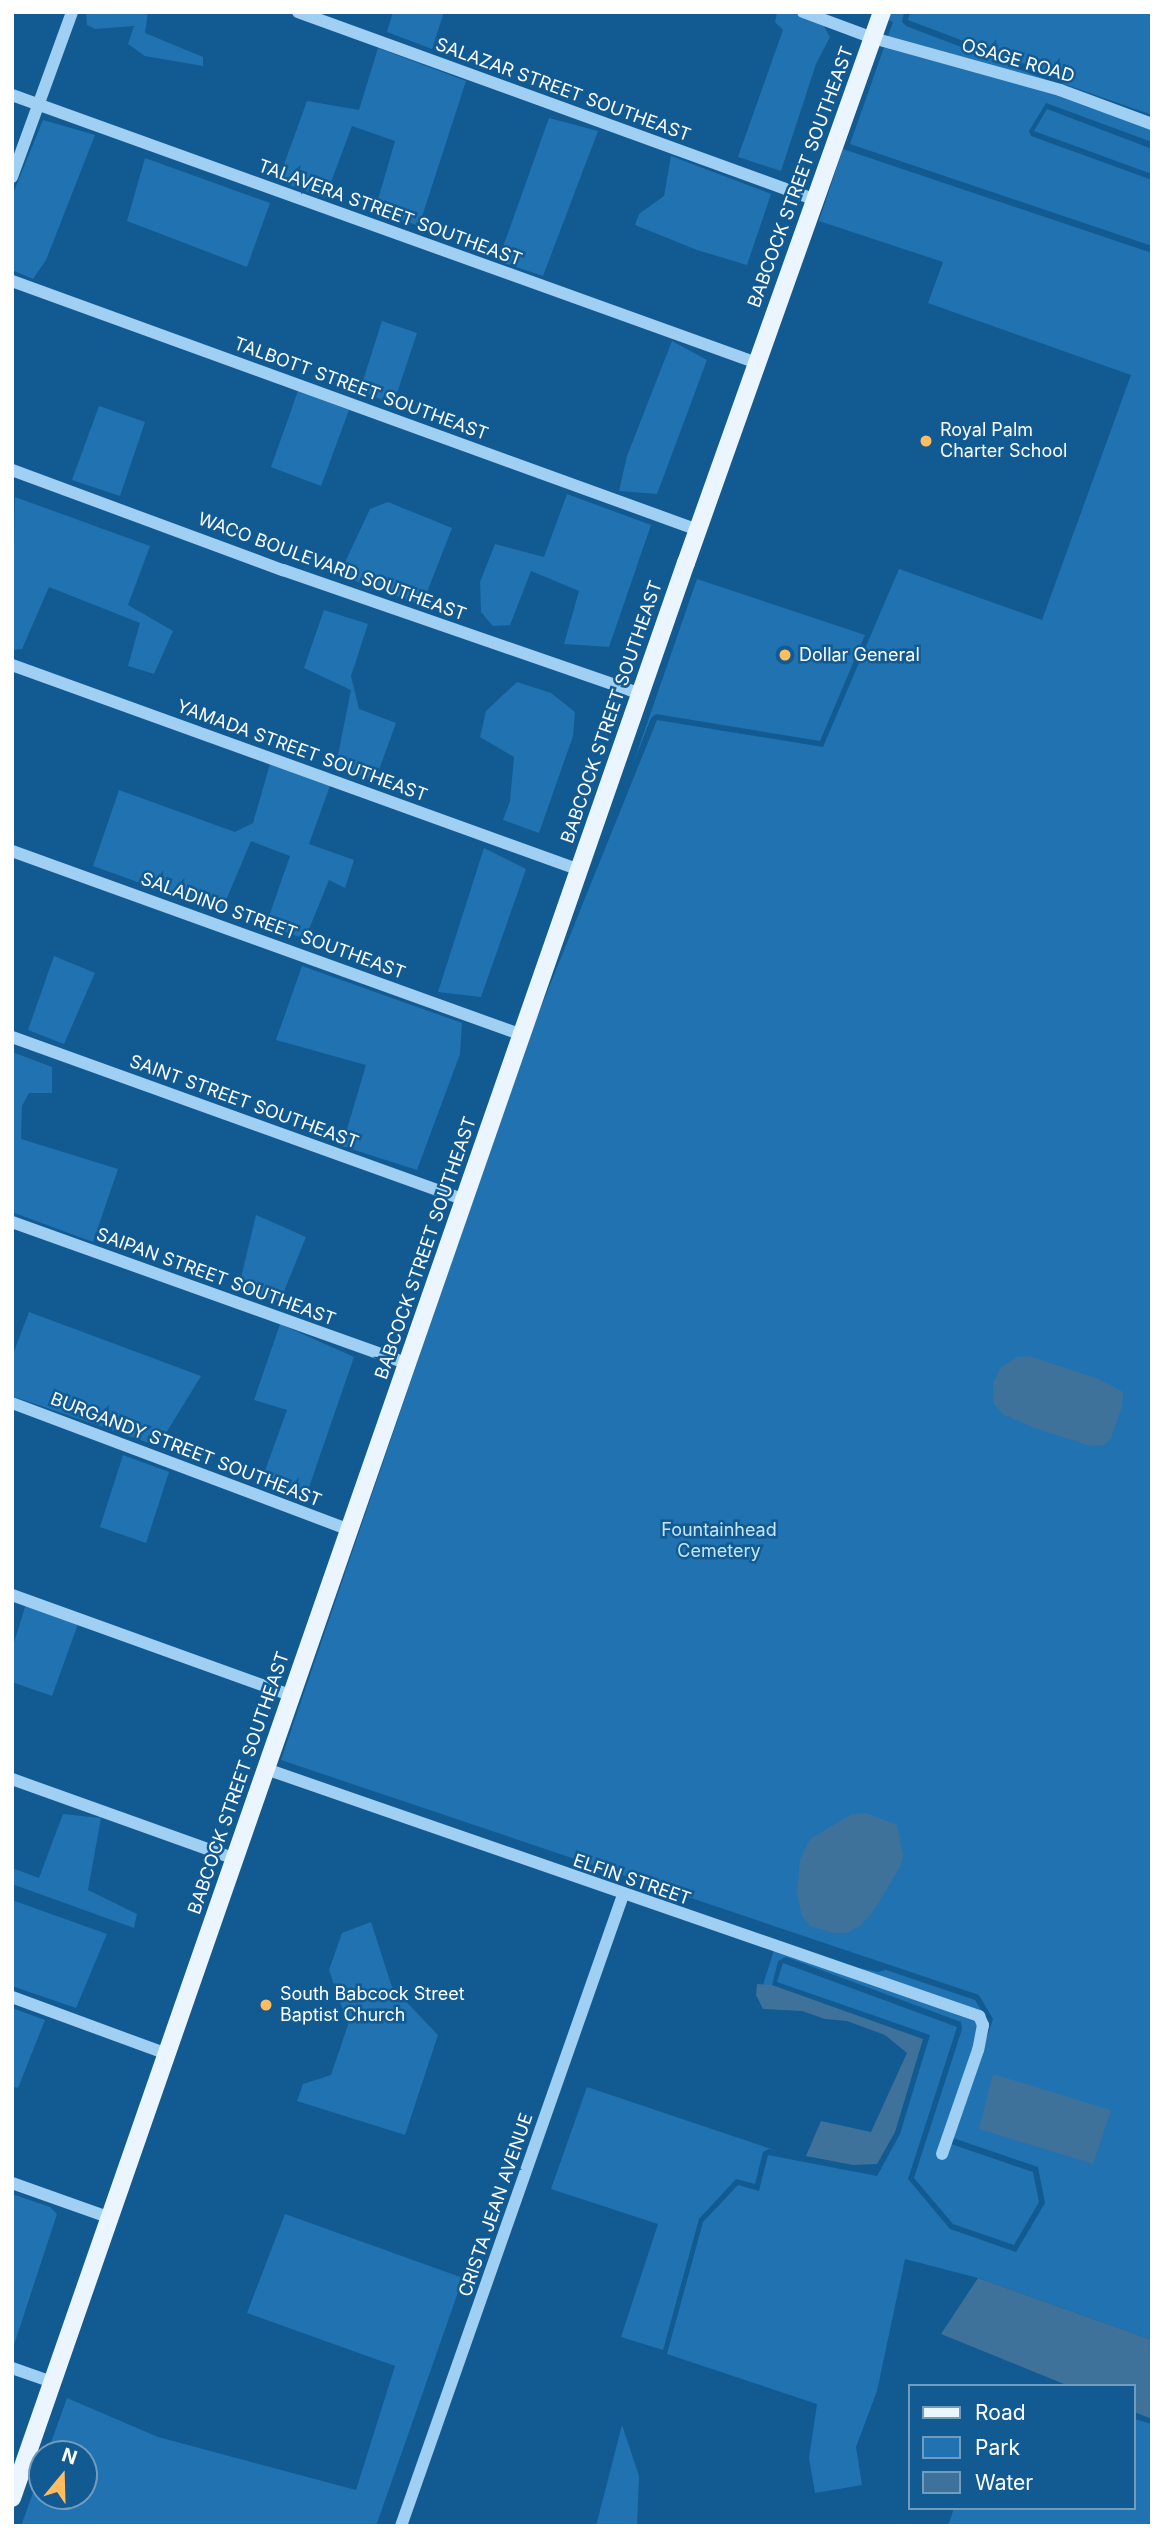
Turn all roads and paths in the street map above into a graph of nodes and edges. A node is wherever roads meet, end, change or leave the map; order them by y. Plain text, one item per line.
1 (72, 12) edge
2 (298, 12) edge
3 (803, 12) edge
4 (882, 12) edge
5 (873, 38) junction
6 (12, 95) edge
7 (38, 105) junction
8 (1152, 124) edge
9 (12, 177) edge
10 (816, 200) junction
11 (12, 281) edge
12 (757, 363) junction
13 (13, 472) edge
14 (698, 530) junction
15 (12, 665) edge
16 (641, 694) junction
17 (12, 851) edge
18 (580, 870) junction
19 (522, 1035) junction
20 (12, 1037) edge
21 (465, 1200) junction
22 (12, 1222) edge
23 (408, 1364) junction
24 (12, 1403) edge
25 (348, 1529) junction
26 (12, 1595) edge
27 (292, 1696) junction
28 (266, 1769) junction
29 (12, 1779) edge
30 (236, 1858) junction
31 (623, 1895) junction
32 (12, 1997) edge
33 (167, 2054) junction
34 (942, 2154) dead end
35 (12, 2183) edge
36 (111, 2218) junction
37 (12, 2368) edge
38 (52, 2382) junction
39 (12, 2498) edge
40 (401, 2526) edge

1 - 7 street
2 - 10 street, SALAZAR STREET SOUTHEAST
3 - 5 street, OSAGE ROAD
4 - 5 main road, BABCOCK STREET SOUTHEAST
5 - 8 street, OSAGE ROAD
5 - 10 main road, BABCOCK STREET SOUTHEAST
6 - 7 street, TALAVERA STREET SOUTHEAST
7 - 9 street
7 - 12 street, TALAVERA STREET SOUTHEAST
10 - 12 main road, BABCOCK STREET SOUTHEAST
11 - 14 street, TALBOTT STREET SOUTHEAST
12 - 14 main road, BABCOCK STREET SOUTHEAST
13 - 16 street, WACO BOULEVARD SOUTHEAST
14 - 16 main road, BABCOCK STREET SOUTHEAST
15 - 18 street, YAMADA STREET SOUTHEAST
16 - 18 main road, BABCOCK STREET SOUTHEAST
17 - 19 street, SALADINO STREET SOUTHEAST
18 - 19 main road, BABCOCK STREET SOUTHEAST
19 - 21 main road, BABCOCK STREET SOUTHEAST
20 - 21 street, SAINT STREET SOUTHEAST
21 - 23 main road, BABCOCK STREET SOUTHEAST
22 - 23 street, SAIPAN STREET SOUTHEAST
23 - 25 main road, BABCOCK STREET SOUTHEAST
24 - 25 street, BURGANDY STREET SOUTHEAST
25 - 27 main road, BABCOCK STREET SOUTHEAST
26 - 27 street
27 - 28 main road, BABCOCK STREET SOUTHEAST
28 - 30 main road, BABCOCK STREET SOUTHEAST
28 - 31 street, ELFIN STREET
29 - 30 street
30 - 33 main road, BABCOCK STREET SOUTHEAST
31 - 34 street, ELFIN STREET
31 - 40 street, CRISTA JEAN AVENUE
32 - 33 street
33 - 36 main road, BABCOCK STREET SOUTHEAST
35 - 36 street
36 - 38 main road, BABCOCK STREET SOUTHEAST
37 - 38 street
38 - 39 main road, BABCOCK STREET SOUTHEAST

